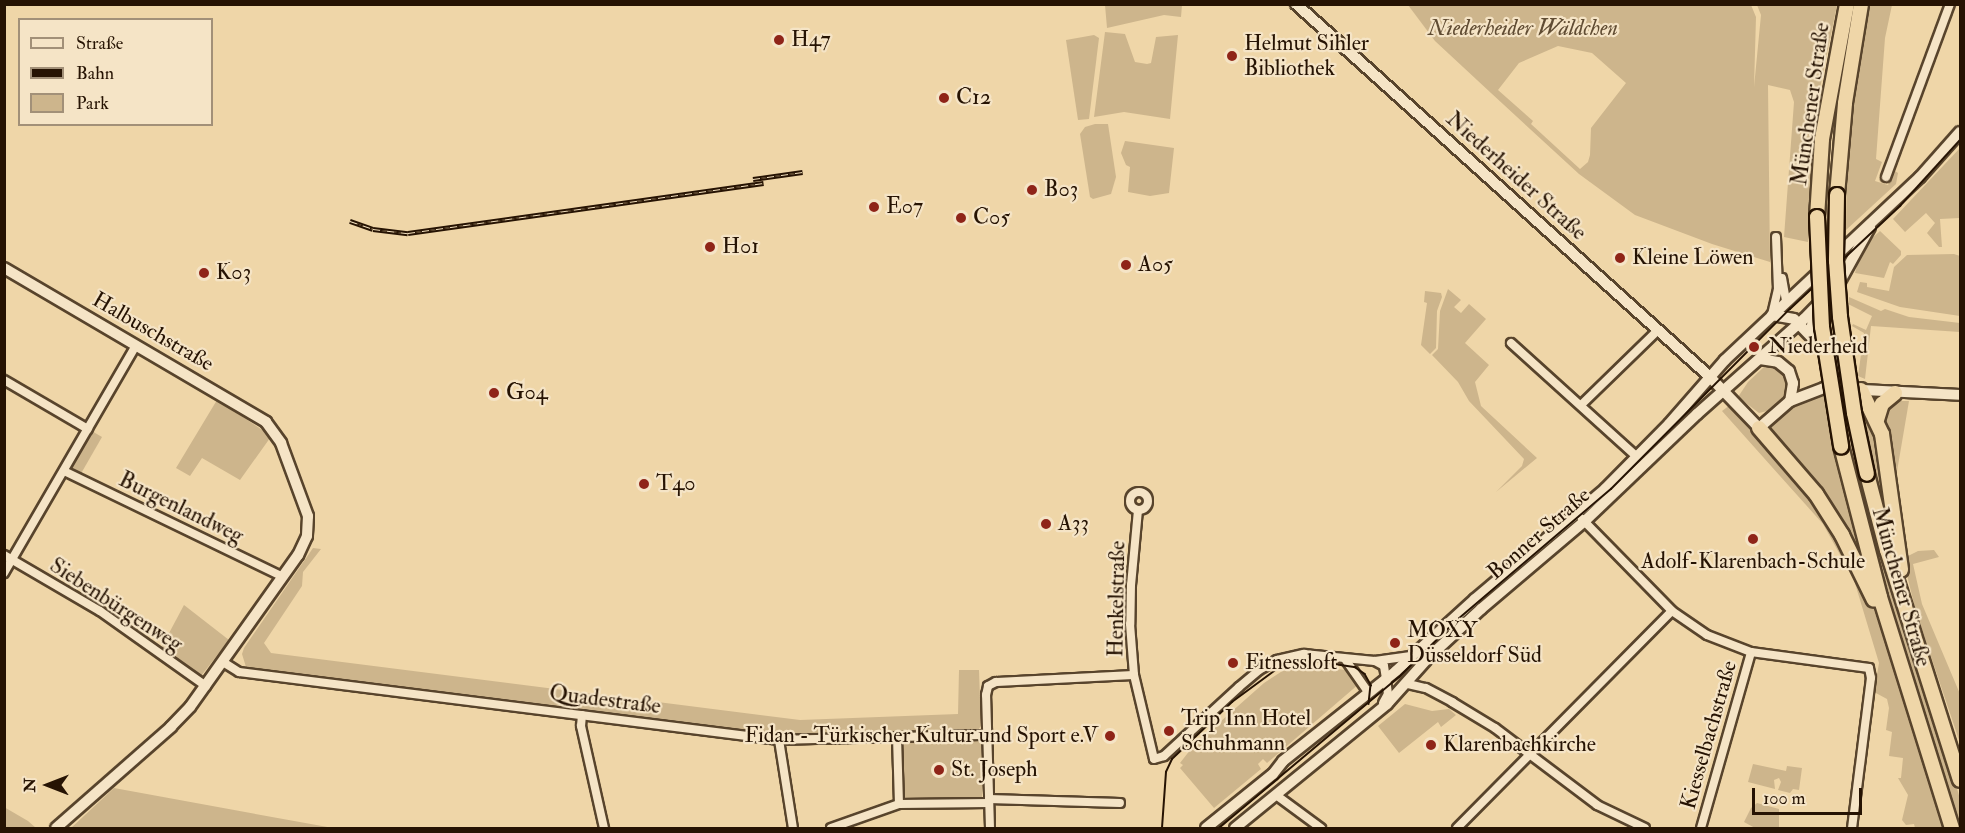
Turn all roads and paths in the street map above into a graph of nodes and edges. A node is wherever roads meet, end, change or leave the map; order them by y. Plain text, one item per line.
1 (1296, 4) edge
2 (1847, 4) edge
3 (1861, 4) edge
4 (1950, 4) edge
5 (1960, 132) edge
6 (1886, 177) dead end
7 (1876, 217) junction
8 (1776, 237) dead end
9 (4, 268) edge
10 (1779, 270) junction
11 (1786, 300) junction
12 (1814, 310) junction
13 (1772, 315) junction
14 (1798, 325) junction
15 (1658, 330) junction
16 (1511, 343) dead end
17 (136, 345) junction
18 (1821, 349) junction
19 (1760, 359) junction
20 (1709, 376) junction
21 (4, 380) edge
22 (1861, 390) junction
23 (1722, 391) junction
24 (1895, 393) junction
25 (1960, 395) edge
26 (1790, 401) junction
27 (1581, 405) junction
28 (1877, 420) junction
29 (1764, 423) junction
30 (88, 429) junction
31 (1637, 457) junction
32 (64, 471) junction
33 (1138, 510) dead end
34 (1572, 519) junction
35 (1586, 520) junction
36 (8, 558) edge
37 (4, 573) edge
38 (282, 577) junction
39 (1672, 611) junction
40 (1910, 621) junction
41 (1751, 652) junction
42 (1413, 656) junction
43 (1345, 659) junction
44 (1375, 661) junction
45 (224, 662) junction
46 (1134, 675) junction
47 (1386, 678) junction
48 (1407, 684) junction
49 (206, 686) junction
50 (1368, 692) junction
51 (1911, 697) junction
52 (1382, 706) junction
53 (582, 715) junction
54 (987, 735) junction
55 (897, 737) junction
56 (779, 740) junction
57 (1528, 754) junction
58 (1292, 757) junction
59 (1299, 777) junction
60 (1960, 780) edge
61 (1276, 795) junction
62 (989, 801) junction
63 (1120, 803) dead end
64 (899, 804) junction
65 (56, 828) edge
66 (604, 828) edge
67 (793, 828) edge
68 (831, 828) edge
69 (990, 828) edge
70 (1206, 828) edge
71 (1235, 828) edge
72 (1321, 828) edge
73 (1457, 828) edge
74 (1645, 828) edge
75 (1701, 828) edge
76 (1852, 828) edge
77 (1952, 828) edge

1 - 15 main road, Niederheider Straße
2 - 51 highway, Münchener Straße, bridge
3 - 40 highway, Münchener Straße, bridge
4 - 6 street
5 - 7 main road, Bonner Straße
7 - 11 main road, Bonner Straße
7 - 12 main road, Bonner Straße
8 - 10 street
9 - 17 main road, Halbuschstraße
10 - 11 street
10 - 13 street
11 - 13 main road, Bonner Straße
11 - 14 main road
12 - 14 main road, Bonner Straße
12 - 18 main road
13 - 14 main road
13 - 20 main road, Bonner Straße
14 - 18 main road
14 - 19 main road, Bonner Straße
15 - 20 main road, Niederheider Straße
15 - 27 street
16 - 27 street
17 - 30 street
17 - 38 main road, Halbuschstraße
18 - 22 main road
19 - 23 main road, Bonner Straße
19 - 26 main road
20 - 23 main road
20 - 31 main road, Bonner Straße
21 - 30 street
22 - 24 main road
22 - 26 main road
22 - 28 highway
23 - 29 main road
23 - 35 main road, Bonner Straße
24 - 25 main road
24 - 28 highway
26 - 29 main road
27 - 31 street
28 - 40 highway
29 - 51 highway
30 - 32 street
31 - 34 main road, Bonner Straße
32 - 36 street
32 - 38 street, Burgenlandweg
33 - 46 street, Henkelstraße
34 - 35 street
34 - 42 main road, Bonner Straße
35 - 39 street
35 - 48 main road, Bonner Straße
36 - 37 street
36 - 49 street, Siebenbürgenweg
38 - 45 main road
39 - 41 street
39 - 57 street
40 - 60 highway, Münchener Straße
41 - 75 street, Kiesselbachstraße
41 - 76 street
42 - 44 street
42 - 47 main road, Bonner Straße
43 - 44 street
43 - 46 street, Henkelstraße
43 - 50 street
44 - 47 street
45 - 49 main road
45 - 53 street, Quadestraße
46 - 54 street
47 - 50 main road, Bonner Straße
47 - 52 street
48 - 52 main road, Bonner Straße
48 - 57 street
49 - 65 main road
50 - 58 main road, Bonner Straße
51 - 77 highway, Münchener Straße
52 - 59 main road, Bonner Straße
53 - 56 street, Quadestraße
53 - 66 street
54 - 55 street, Quadestraße
54 - 62 street
55 - 56 street, Quadestraße
55 - 64 street
56 - 67 street
57 - 73 street
57 - 74 street
58 - 59 main road
58 - 70 main road, Bonner Straße
59 - 61 main road, Bonner Straße
61 - 71 main road, Bonner Straße
61 - 72 street
62 - 63 street
62 - 64 street
62 - 69 street
64 - 68 street

